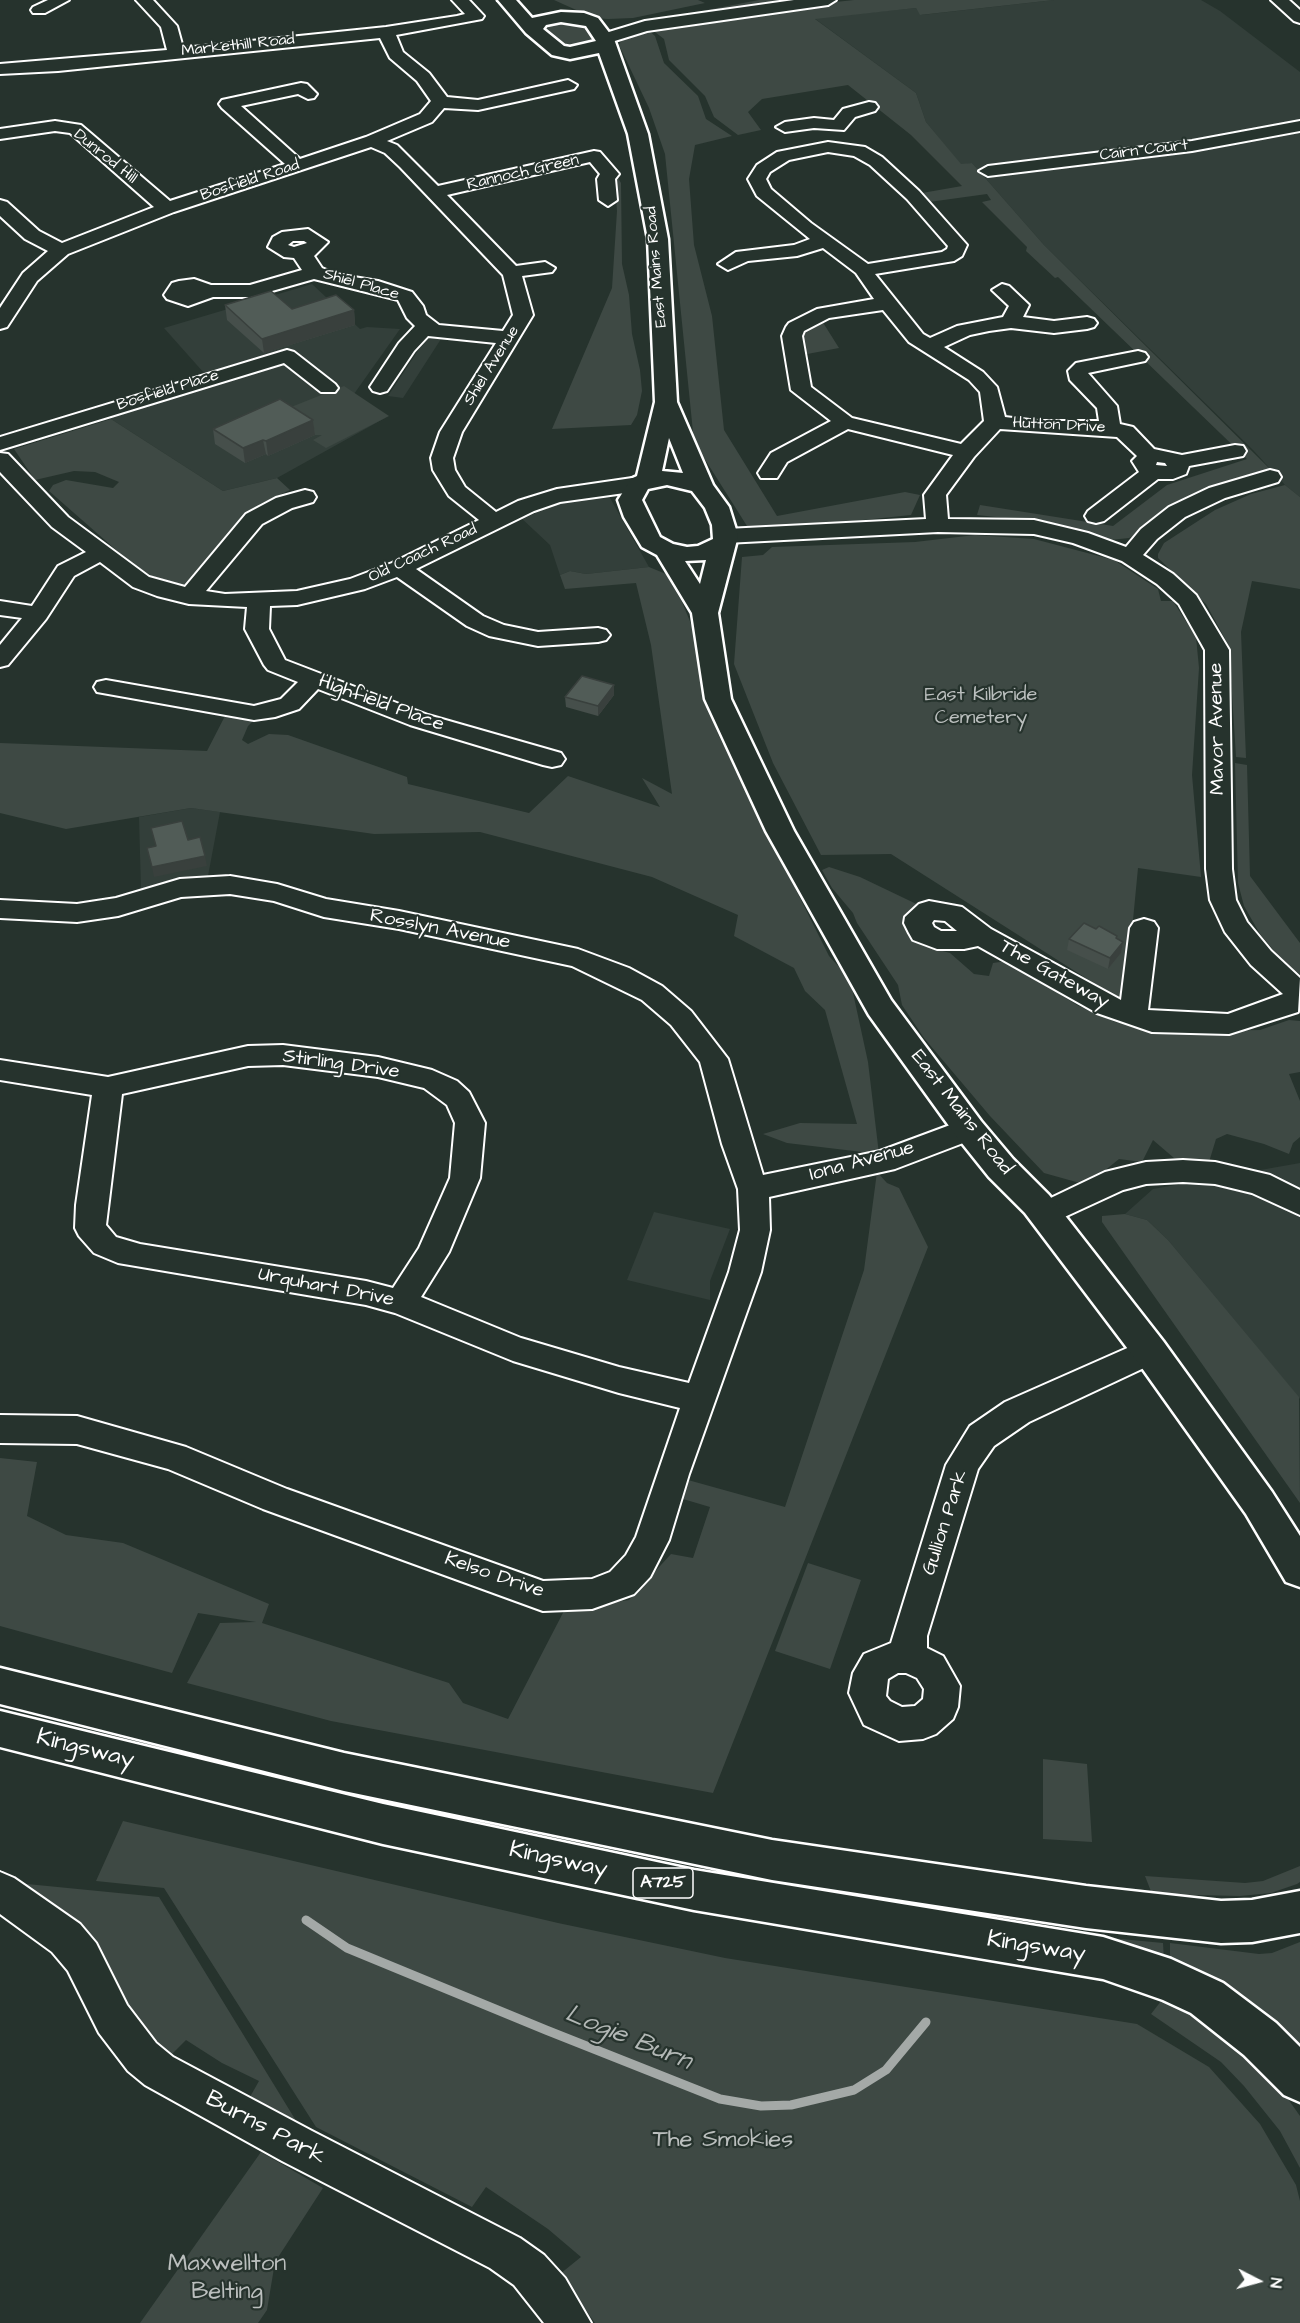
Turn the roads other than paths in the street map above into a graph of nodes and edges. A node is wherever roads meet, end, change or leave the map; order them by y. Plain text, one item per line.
1 (61, 0) edge
2 (144, 0) edge
3 (460, 0) edge
4 (507, 0) edge
5 (542, 0) edge
6 (745, 0) edge
7 (828, 0) edge
8 (1279, 0) edge
9 (39, 10) dead end
10 (1300, 18) edge
11 (585, 20) junction
12 (532, 29) junction
13 (386, 32) junction
14 (605, 41) junction
15 (558, 51) junction
16 (176, 52) junction
17 (0, 69) edge
18 (568, 85) dead end
19 (308, 94) dead end
20 (440, 102) junction
21 (868, 107) dead end
22 (838, 126) junction
23 (1300, 126) edge
24 (784, 127) dead end
25 (0, 134) edge
26 (638, 134) junction
27 (372, 141) junction
28 (844, 147) junction
29 (297, 165) junction
30 (988, 171) dead end
31 (436, 192) junction
32 (608, 200) dead end
33 (0, 206) edge
34 (167, 208) junction
35 (824, 241) junction
36 (715, 247) dead end
37 (61, 250) junction
38 (304, 253) dead end
39 (545, 268) dead end
40 (864, 270) junction
41 (315, 272) junction
42 (512, 273) junction
43 (1002, 290) dead end
44 (206, 291) dead end
45 (888, 303) junction
46 (1011, 322) junction
47 (0, 323) edge
48 (1088, 323) dead end
49 (427, 326) junction
50 (510, 338) junction
51 (927, 347) junction
52 (1138, 357) dead end
53 (380, 387) dead end
54 (328, 388) dead end
55 (666, 402) junction
56 (845, 422) junction
57 (995, 422) junction
58 (1110, 428) junction
59 (0, 444) edge
60 (966, 452) junction
61 (1235, 452) dead end
62 (757, 453) dead end
63 (0, 459) edge
64 (1151, 464) junction
65 (1270, 477) dead end
66 (644, 482) junction
67 (701, 486) junction
68 (304, 497) dead end
69 (1096, 516) dead end
70 (494, 521) junction
71 (938, 525) junction
72 (724, 540) junction
73 (666, 550) junction
74 (99, 554) junction
75 (1130, 556) junction
76 (400, 568) junction
77 (189, 597) junction
78 (258, 602) junction
79 (0, 608) edge
80 (705, 613) junction
81 (38, 614) junction
82 (598, 635) dead end
83 (0, 660) edge
84 (314, 679) junction
85 (106, 687) dead end
86 (552, 759) dead end
87 (1, 910) edge
88 (1144, 928) dead end
89 (981, 936) dead end
90 (1300, 995) edge
91 (1133, 1014) junction
92 (0, 1071) edge
93 (108, 1087) junction
94 (969, 1128) junction
95 (753, 1189) junction
96 (1300, 1203) edge
97 (1045, 1214) junction
98 (401, 1302) junction
99 (1150, 1351) junction
100 (700, 1399) junction
101 (0, 1430) edge
102 (1300, 1569) edge
103 (909, 1657) dead end
104 (0, 1686) edge
105 (0, 1729) edge
106 (0, 1891) edge
107 (1011, 1896) junction
108 (1300, 1912) edge
109 (1009, 1944) junction
110 (1300, 2079) edge
111 (569, 2323) edge

1 - 9 street
2 - 16 street
3 - 13 street, Markethill Road
4 - 12 main road
5 - 11 main road
6 - 11 street
7 - 14 street
8 - 10 street
11 - 12 main road
11 - 14 main road, East Mains Road
12 - 15 main road, East Mains Road
13 - 16 street, Markethill Road
13 - 20 street
14 - 15 main road
14 - 26 main road, East Mains Road
15 - 26 main road, East Mains Road
16 - 17 street, Markethill Road
18 - 20 street
19 - 29 street
20 - 27 street, Bosfield Road
21 - 22 street
22 - 24 street
22 - 28 street
23 - 30 street, Cairn Court
25 - 34 street, Dunrod Hill
26 - 55 main road, East Mains Road
27 - 29 street, Bosfield Road
27 - 31 street, Shiel Avenue
28 - 35 street
28 - 40 street
29 - 34 street, Bosfield Road
31 - 32 street, Rannoch Green
31 - 42 street, Shiel Avenue
33 - 37 street
34 - 37 street, Bosfield Road
35 - 36 street
35 - 40 street
37 - 47 street, Bosfield Road
38 - 41 street, Shiel Place
39 - 42 street
40 - 45 street
41 - 44 street, Shiel Place
41 - 49 street, Shiel Place
42 - 50 street, Shiel Avenue
43 - 46 street
45 - 51 street
45 - 56 street
46 - 48 street
46 - 51 street
49 - 50 street
49 - 53 street
50 - 70 street, Shiel Avenue
51 - 57 street
52 - 58 street
54 - 59 street, Bosfield Place
55 - 66 main road, East Mains Road
55 - 67 main road, East Mains Road
56 - 60 street
56 - 62 street
57 - 58 street, Hutton Drive
57 - 60 street
58 - 64 street, Hutton Drive
60 - 71 street
61 - 64 street
63 - 74 street, Old Coach Road
64 - 69 street
65 - 75 street
66 - 67 main road
66 - 70 street, Old Coach Road
66 - 73 main road
67 - 72 main road
68 - 77 street
70 - 76 street, Old Coach Road
71 - 72 street, Mavor Avenue
71 - 75 street, Mavor Avenue
72 - 73 main road
72 - 80 main road, East Mains Road
73 - 80 main road, East Mains Road
74 - 77 street, Old Coach Road
74 - 81 street
75 - 90 street, Mavor Avenue
76 - 78 street, Old Coach Road
76 - 82 street
77 - 78 street, Old Coach Road
78 - 84 street, Highfield Place
79 - 81 street
80 - 94 main road, East Mains Road
81 - 83 street
84 - 85 street
84 - 86 street, Highfield Place
87 - 95 street, Rosslyn Avenue
88 - 91 street
89 - 91 street, The Gateway
90 - 91 street, The Gateway
92 - 93 street, Stirling Drive
93 - 98 street, Urquhart Drive
93 - 98 street, Stirling Drive
94 - 95 street, Iona Avenue
94 - 97 main road, East Mains Road
95 - 100 street, Kelso Drive
96 - 97 street
97 - 99 main road, East Mains Road
98 - 100 street, Urquhart Drive
99 - 102 main road, East Mains Road
99 - 103 street, Gullion Park
100 - 101 street, Kelso Drive
104 - 107 main road, Kingsway / A725
105 - 109 main road, Kingsway / A725
106 - 111 street, Burns Park
107 - 108 main road, Kingsway / A725
107 - 109 main road
109 - 110 main road, Kingsway / A725

